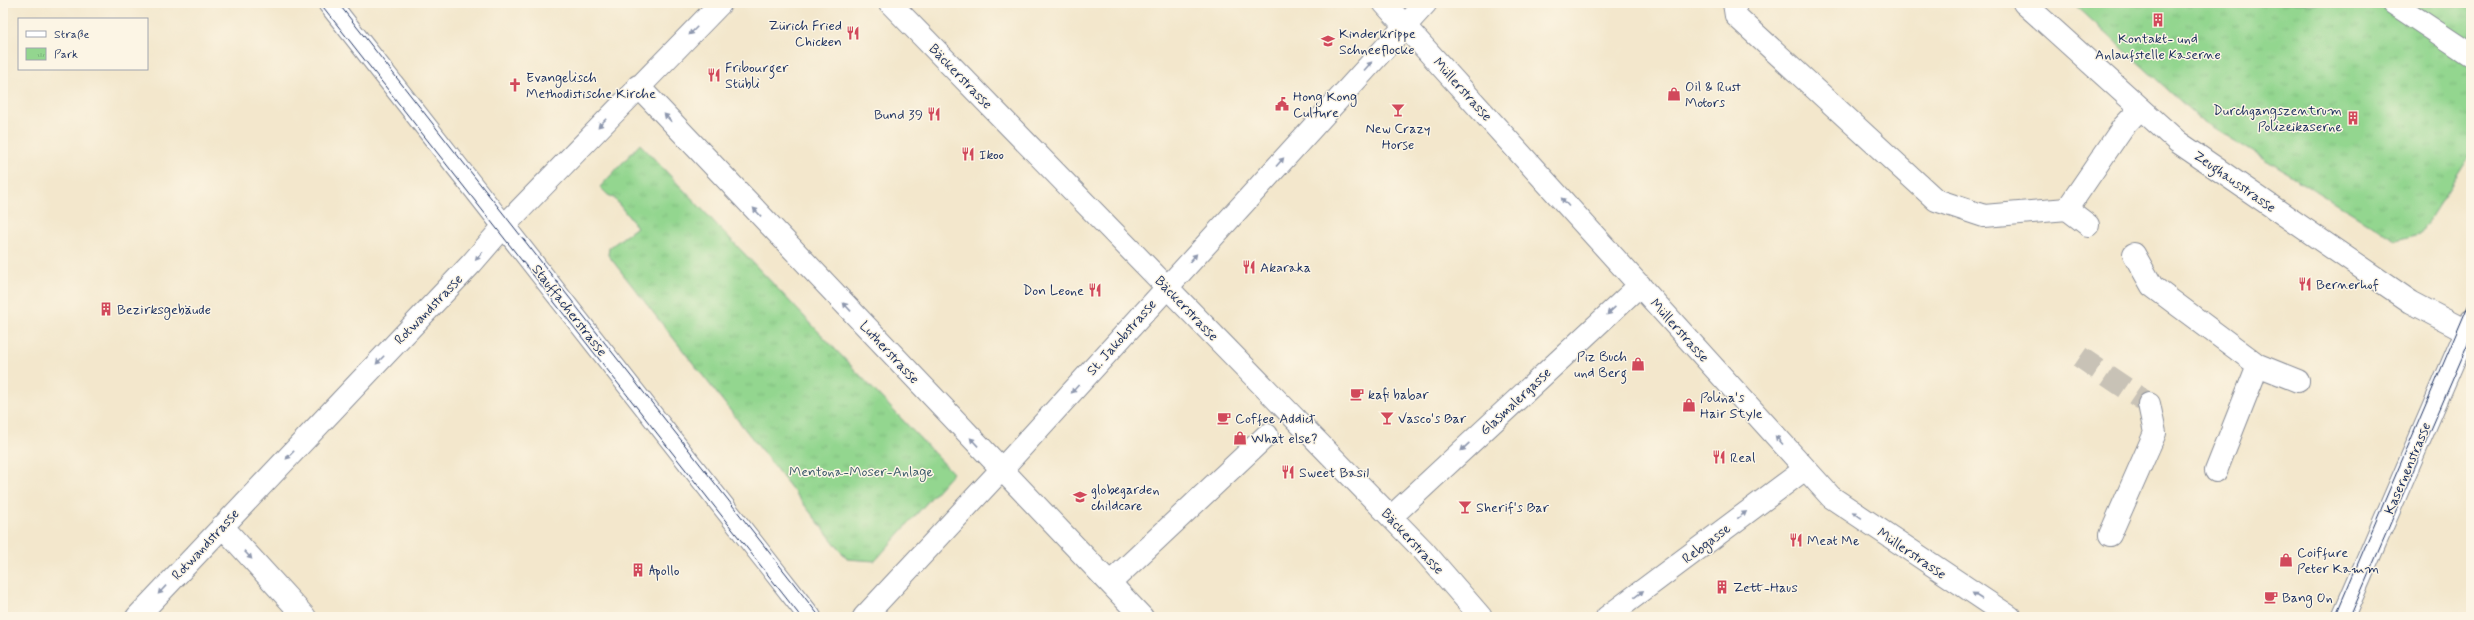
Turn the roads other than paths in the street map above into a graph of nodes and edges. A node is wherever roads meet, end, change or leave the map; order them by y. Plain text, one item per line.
1 (329, 3) edge
2 (721, 3) edge
3 (890, 3) edge
4 (1384, 3) edge
5 (1426, 3) edge
6 (1734, 3) edge
7 (2024, 3) edge
8 (2393, 3) edge
9 (1405, 26) junction
10 (2471, 55) edge
11 (638, 86) junction
12 (2140, 109) junction
13 (2067, 209) junction
14 (2088, 225) dead end
15 (504, 226) junction
16 (2134, 254) dead end
17 (1640, 285) junction
18 (1167, 287) junction
19 (2468, 325) edge
20 (2258, 365) junction
21 (2298, 381) dead end
22 (2150, 404) dead end
23 (1267, 435) dead end
24 (1805, 468) junction
25 (1001, 470) junction
26 (2216, 471) dead end
27 (1391, 517) junction
28 (222, 526) junction
29 (2110, 536) dead end
30 (1110, 583) junction
31 (137, 617) edge
32 (305, 617) edge
33 (810, 617) edge
34 (864, 617) edge
35 (1142, 617) edge
36 (1481, 617) edge
37 (1607, 617) edge
38 (2010, 617) edge
39 (2343, 617) edge

1 - 15 street, Stauffacherstrasse
2 -> 11 street, Rotwandstrasse
3 - 18 street, Bäckerstrasse
4 - 9 street, Müllerstrasse
5 - 9 street, St. Jakobstrasse
6 - 13 street
7 - 12 street, Zeughausstrasse
8 - 10 street
17 -> 9 street, Müllerstrasse
18 -> 9 street, St. Jakobstrasse
11 -> 15 street, Rotwandstrasse
25 -> 11 street, Lutherstrasse
12 - 13 street
12 - 19 street, Zeughausstrasse
13 - 14 street
15 -> 28 street, Rotwandstrasse
15 - 33 street, Stauffacherstrasse
16 - 20 street
24 -> 17 street, Müllerstrasse
17 -> 27 street, Glasmalergasse
18 -> 25 street, St. Jakobstrasse
18 - 27 street, Bäckerstrasse
19 - 39 street, Kasernenstrasse
20 - 21 street
20 - 26 street
22 - 29 street
23 - 30 street
37 -> 24 street, Rebgasse
38 -> 24 street, Müllerstrasse
25 - 30 street, Lutherstrasse
25 - 34 street, St. Jakobstrasse
27 - 36 street, Bäckerstrasse
28 -> 31 street, Rotwandstrasse
28 -> 32 street
30 - 35 street, Lutherstrasse

